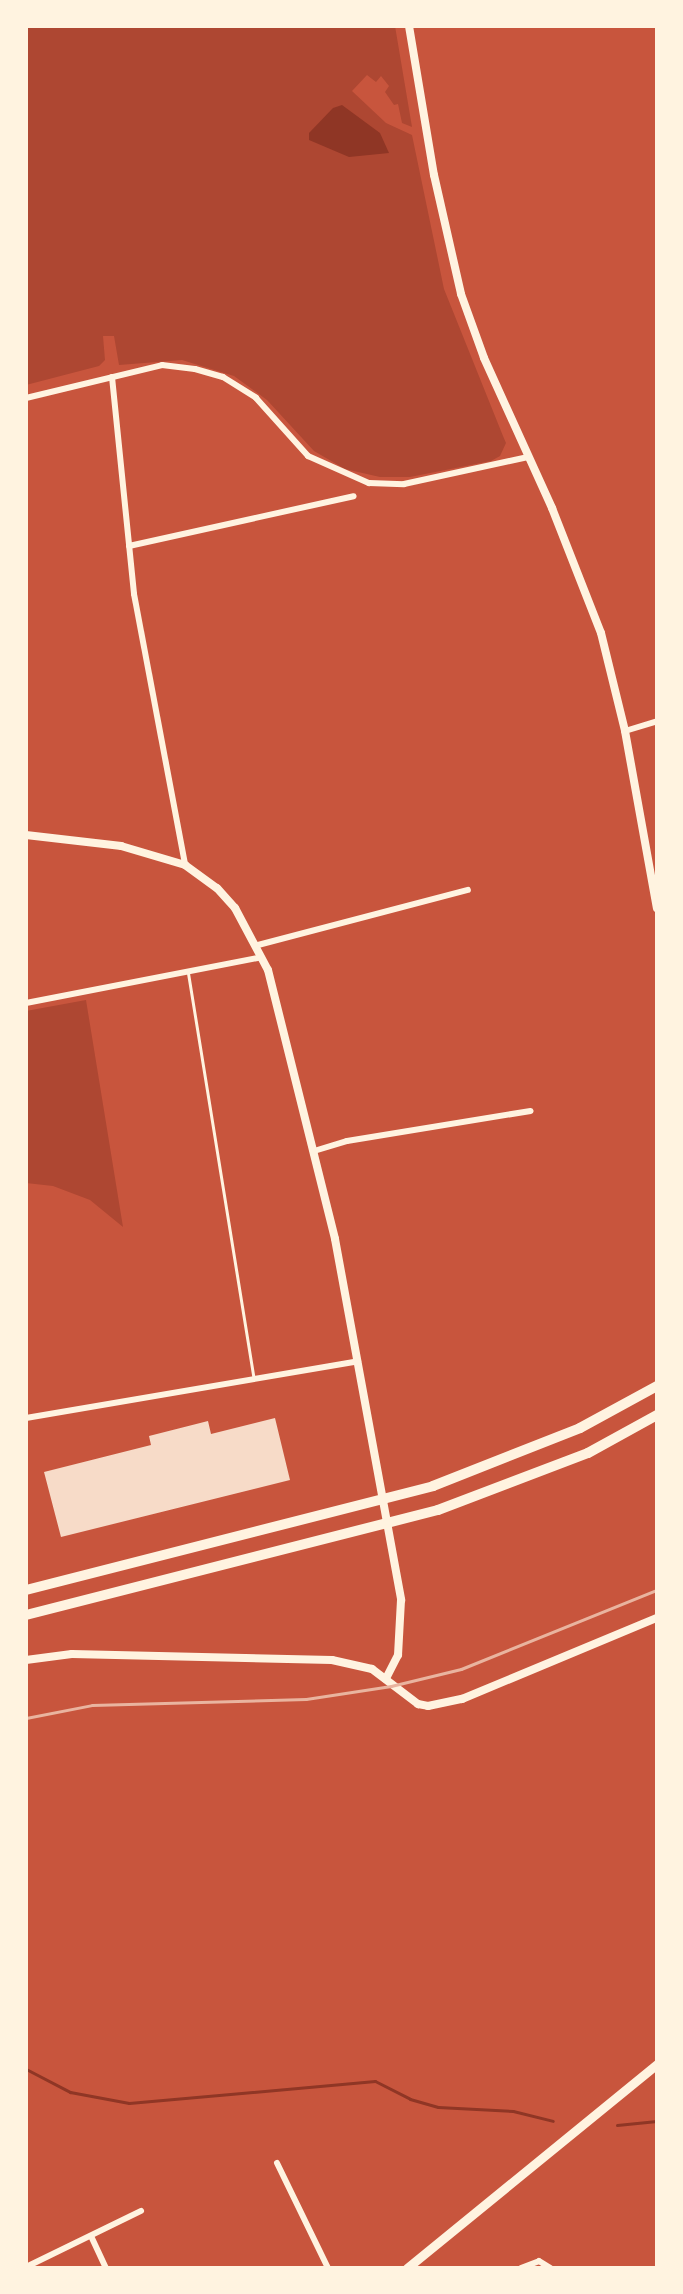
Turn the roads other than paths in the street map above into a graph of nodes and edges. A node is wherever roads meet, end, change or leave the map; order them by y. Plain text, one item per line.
1 (409, 26) edge
2 (112, 377) junction
3 (26, 398) edge
4 (528, 457) junction
5 (354, 496) dead end
6 (129, 546) junction
7 (657, 721) edge
8 (625, 731) junction
9 (26, 835) edge
10 (185, 865) junction
11 (468, 890) dead end
12 (657, 908) edge
13 (258, 945) junction
14 (262, 956) junction
15 (188, 973) junction
16 (26, 1003) edge
17 (531, 1111) dead end
18 (314, 1151) junction
19 (358, 1361) junction
20 (254, 1379) junction
21 (657, 1386) edge
22 (657, 1415) edge
23 (26, 1418) edge
24 (383, 1501) junction
25 (386, 1526) junction
26 (26, 1590) edge
27 (26, 1615) edge
28 (657, 1618) edge
29 (26, 1660) edge
30 (386, 1679) junction
31 (657, 2064) edge
32 (277, 2163) dead end
33 (141, 2211) dead end
34 (91, 2236) junction
35 (547, 2266) edge
36 (26, 2267) edge
37 (106, 2268) edge
38 (328, 2268) edge
39 (407, 2268) edge
40 (521, 2268) edge

1 - 4 street
2 - 3 street
2 - 4 street
2 - 6 street
4 - 8 street
5 - 6 street
6 - 10 street
7 - 8 street
8 - 12 street
9 - 10 street
10 - 13 street
11 - 13 street
13 - 14 street
14 - 15 street
14 - 18 street
15 - 16 street
15 - 20 lane
17 - 18 street
18 - 19 street
19 - 20 street
19 - 24 street
20 - 23 street
21 - 24 highway
22 - 25 highway
24 - 25 street
24 - 26 highway
25 - 27 highway
25 - 30 street
28 - 30 street
29 - 30 street
31 - 39 main road
32 - 38 street
33 - 34 street
34 - 36 street
34 - 37 street
35 - 40 street

